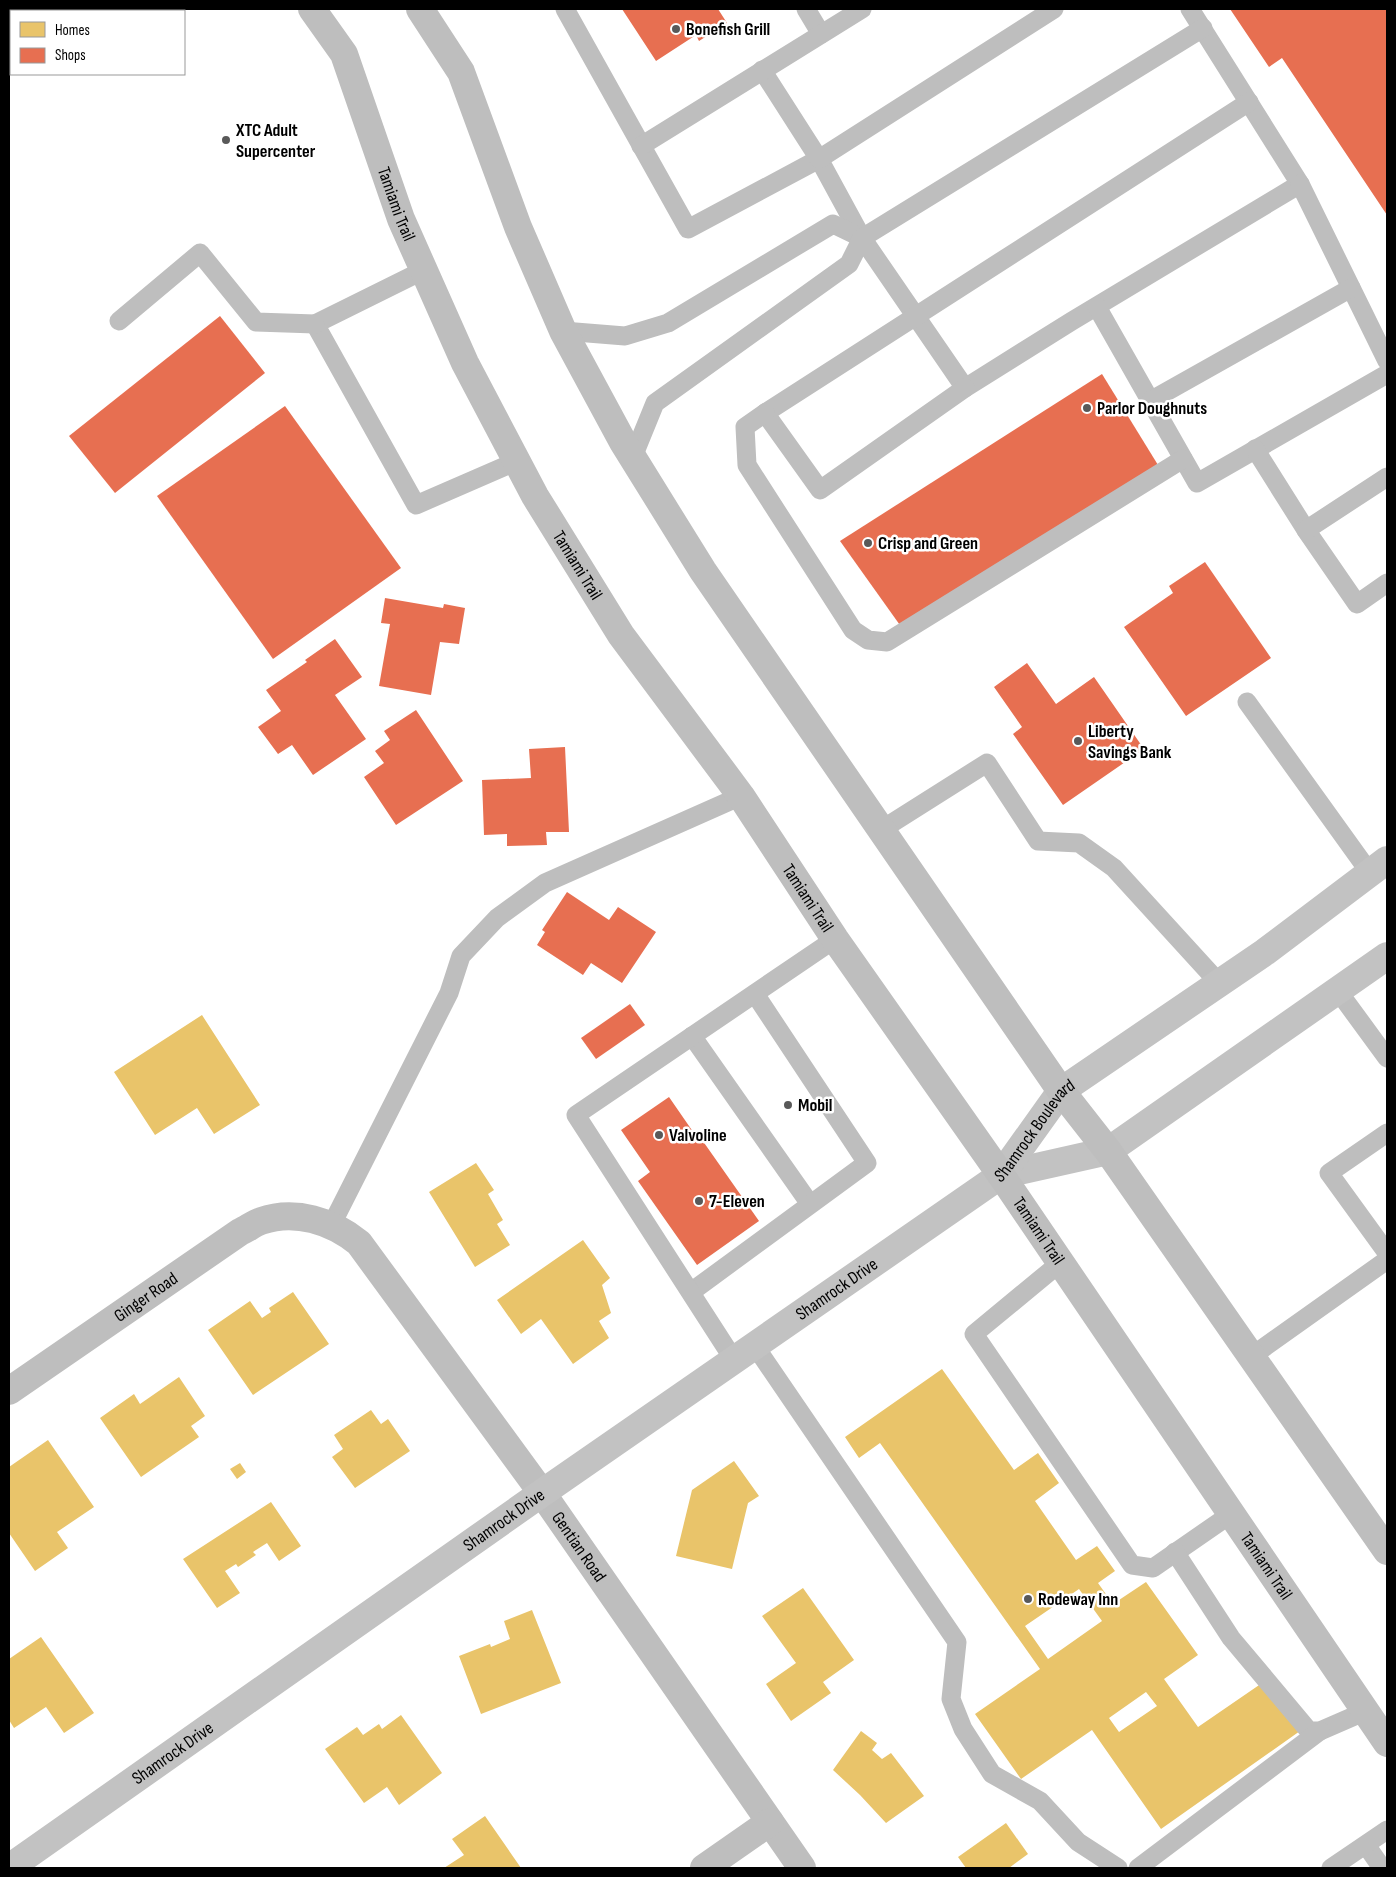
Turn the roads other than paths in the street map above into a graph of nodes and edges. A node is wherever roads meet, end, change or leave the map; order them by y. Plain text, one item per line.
1 (312, 9) edge
2 (331, 9) edge
3 (420, 9) edge
4 (440, 9) edge
5 (565, 9) edge
6 (806, 9) edge
7 (862, 9) edge
8 (1054, 9) edge
9 (1190, 9) edge
10 (1203, 28) junction
11 (821, 34) junction
12 (344, 54) junction
13 (762, 70) junction
14 (461, 72) junction
15 (1249, 102) junction
16 (642, 146) junction
17 (819, 159) junction
18 (1300, 184) junction
19 (862, 238) junction
20 (424, 270) junction
21 (1351, 288) junction
22 (1096, 307) junction
23 (915, 316) junction
24 (118, 321) dead end
25 (315, 324) junction
26 (563, 332) junction
27 (1387, 361) edge
28 (1387, 374) edge
29 (965, 388) junction
30 (1150, 401) junction
31 (765, 413) junction
32 (1255, 449) junction
33 (633, 457) junction
34 (1183, 459) junction
35 (517, 462) junction
36 (1387, 477) edge
37 (1306, 530) junction
38 (1387, 583) edge
39 (1247, 702) dead end
40 (741, 796) junction
41 (881, 830) junction
42 (1378, 867) edge
43 (835, 939) junction
44 (1387, 956) edge
45 (1219, 984) junction
46 (1338, 991) junction
47 (755, 994) junction
48 (692, 1036) junction
49 (1387, 1058) edge
50 (1061, 1091) junction
51 (1387, 1133) edge
52 (1108, 1150) junction
53 (1001, 1175) junction
54 (810, 1204) junction
55 (288, 1216) joint
56 (331, 1226) junction
57 (1387, 1253) edge
58 (1387, 1260) edge
59 (1060, 1263) junction
60 (691, 1292) junction
61 (745, 1353) junction
62 (1252, 1356) junction
63 (9, 1391) edge
64 (542, 1493) junction
65 (1231, 1514) junction
66 (1387, 1551) edge
67 (1175, 1552) junction
68 (1366, 1711) junction
69 (1320, 1731) junction
70 (1387, 1742) edge
71 (770, 1822) junction
72 (1387, 1830) edge
73 (1366, 1845) junction
74 (9, 1868) edge
75 (704, 1868) edge
76 (802, 1868) edge
77 (1118, 1868) edge
78 (1138, 1868) edge
79 (1331, 1868) edge
80 (1382, 1868) edge

1 - 12 main road, Tamiami Trail
2 - 12 main road
3 - 14 main road
4 - 14 main road
5 - 16 lane
6 - 11 lane
7 - 11 lane
8 - 17 lane
9 - 10 lane
10 - 15 lane
10 - 19 lane
11 - 13 lane
12 - 20 main road, Tamiami Trail
13 - 16 lane
13 - 17 lane
14 - 26 main road
15 - 18 lane
15 - 23 lane
16 - 17 lane
17 - 19 lane
18 - 21 lane
18 - 22 lane
19 - 23 lane
19 - 26 lane
19 - 33 lane
20 - 25 lane
20 - 35 main road, Tamiami Trail
21 - 27 lane
21 - 30 lane
22 - 29 lane
22 - 30 lane
23 - 29 lane
23 - 31 lane
24 - 25 lane
25 - 35 lane
26 - 33 main road
28 - 32 lane
29 - 31 lane
30 - 34 lane
31 - 34 lane
32 - 34 lane
32 - 37 lane
33 - 41 main road
35 - 40 main road, Tamiami Trail
36 - 37 lane
37 - 38 lane
39 - 42 lane
40 - 43 main road, Tamiami Trail
40 - 56 lane
41 - 45 lane
41 - 50 main road
42 - 45 street, Shamrock Boulevard
43 - 47 lane
43 - 53 main road, Tamiami Trail
44 - 46 street, Shamrock Boulevard
45 - 50 street, Shamrock Boulevard
46 - 49 lane
46 - 52 street, Shamrock Boulevard
47 - 48 lane
47 - 54 lane
48 - 54 lane
48 - 60 lane
50 - 52 main road
50 - 53 street, Shamrock Boulevard
51 - 57 lane
52 - 53 street, Shamrock Boulevard
52 - 62 main road
53 - 59 main road, Tamiami Trail
53 - 61 street, Shamrock Drive
54 - 60 lane
55 - 56 main road, Gentian Road
55 - 63 main road, Ginger Road
56 - 64 main road, Gentian Road
58 - 62 lane
59 - 65 main road, Tamiami Trail
59 - 67 lane
60 - 61 lane
61 - 64 street, Shamrock Drive
61 - 77 lane
62 - 66 main road
64 - 71 main road, Gentian Road
64 - 74 street, Shamrock Drive
65 - 67 lane
65 - 68 main road, Tamiami Trail
67 - 69 lane
68 - 69 lane
68 - 70 main road, Tamiami Trail
69 - 78 lane
71 - 75 main road
71 - 76 main road, Gentian Road
72 - 73 lane
73 - 79 lane
73 - 80 lane

